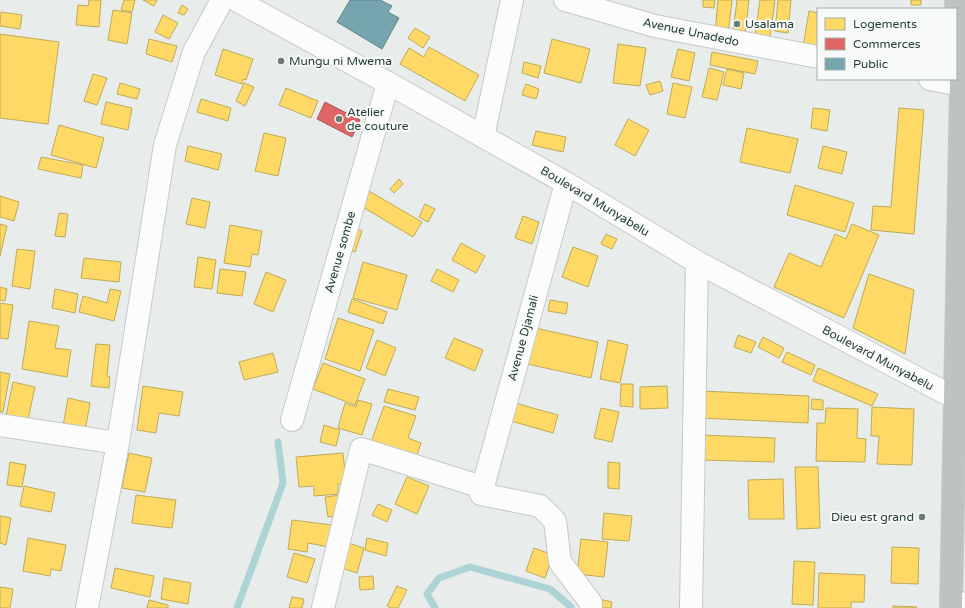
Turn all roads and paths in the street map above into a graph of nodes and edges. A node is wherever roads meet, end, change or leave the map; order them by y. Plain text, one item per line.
1 (222, 0) edge
2 (236, 0) edge
3 (512, 0) edge
4 (565, 0) edge
5 (957, 17) edge
6 (817, 57) edge
7 (935, 80) edge
8 (388, 83) junction
9 (961, 85) junction
10 (483, 136) junction
11 (566, 183) junction
12 (697, 262) junction
13 (955, 398) junction
14 (292, 420) dead end
15 (0, 425) edge
16 (118, 443) junction
17 (959, 456) edge
18 (481, 491) junction
19 (956, 604) edge
20 (87, 608) edge
21 (323, 608) edge
22 (591, 608) edge
23 (691, 608) edge

1 - 16 street
2 - 8 street, Boulevard Munyabelu
3 - 10 street
4 - 6 street, Avenue Unadedo
5 - 9 highway
7 - 9 street
8 - 10 street, Boulevard Munyabelu
8 - 14 street, Avenue sombe
9 - 13 highway
10 - 11 street, Boulevard Munyabelu
11 - 12 street, Boulevard Munyabelu
11 - 18 street, Avenue Djamali
12 - 13 street, Boulevard Munyabelu
12 - 23 street
13 - 17 highway
15 - 16 street
16 - 20 street
17 - 19 highway
18 - 21 street
18 - 22 street

